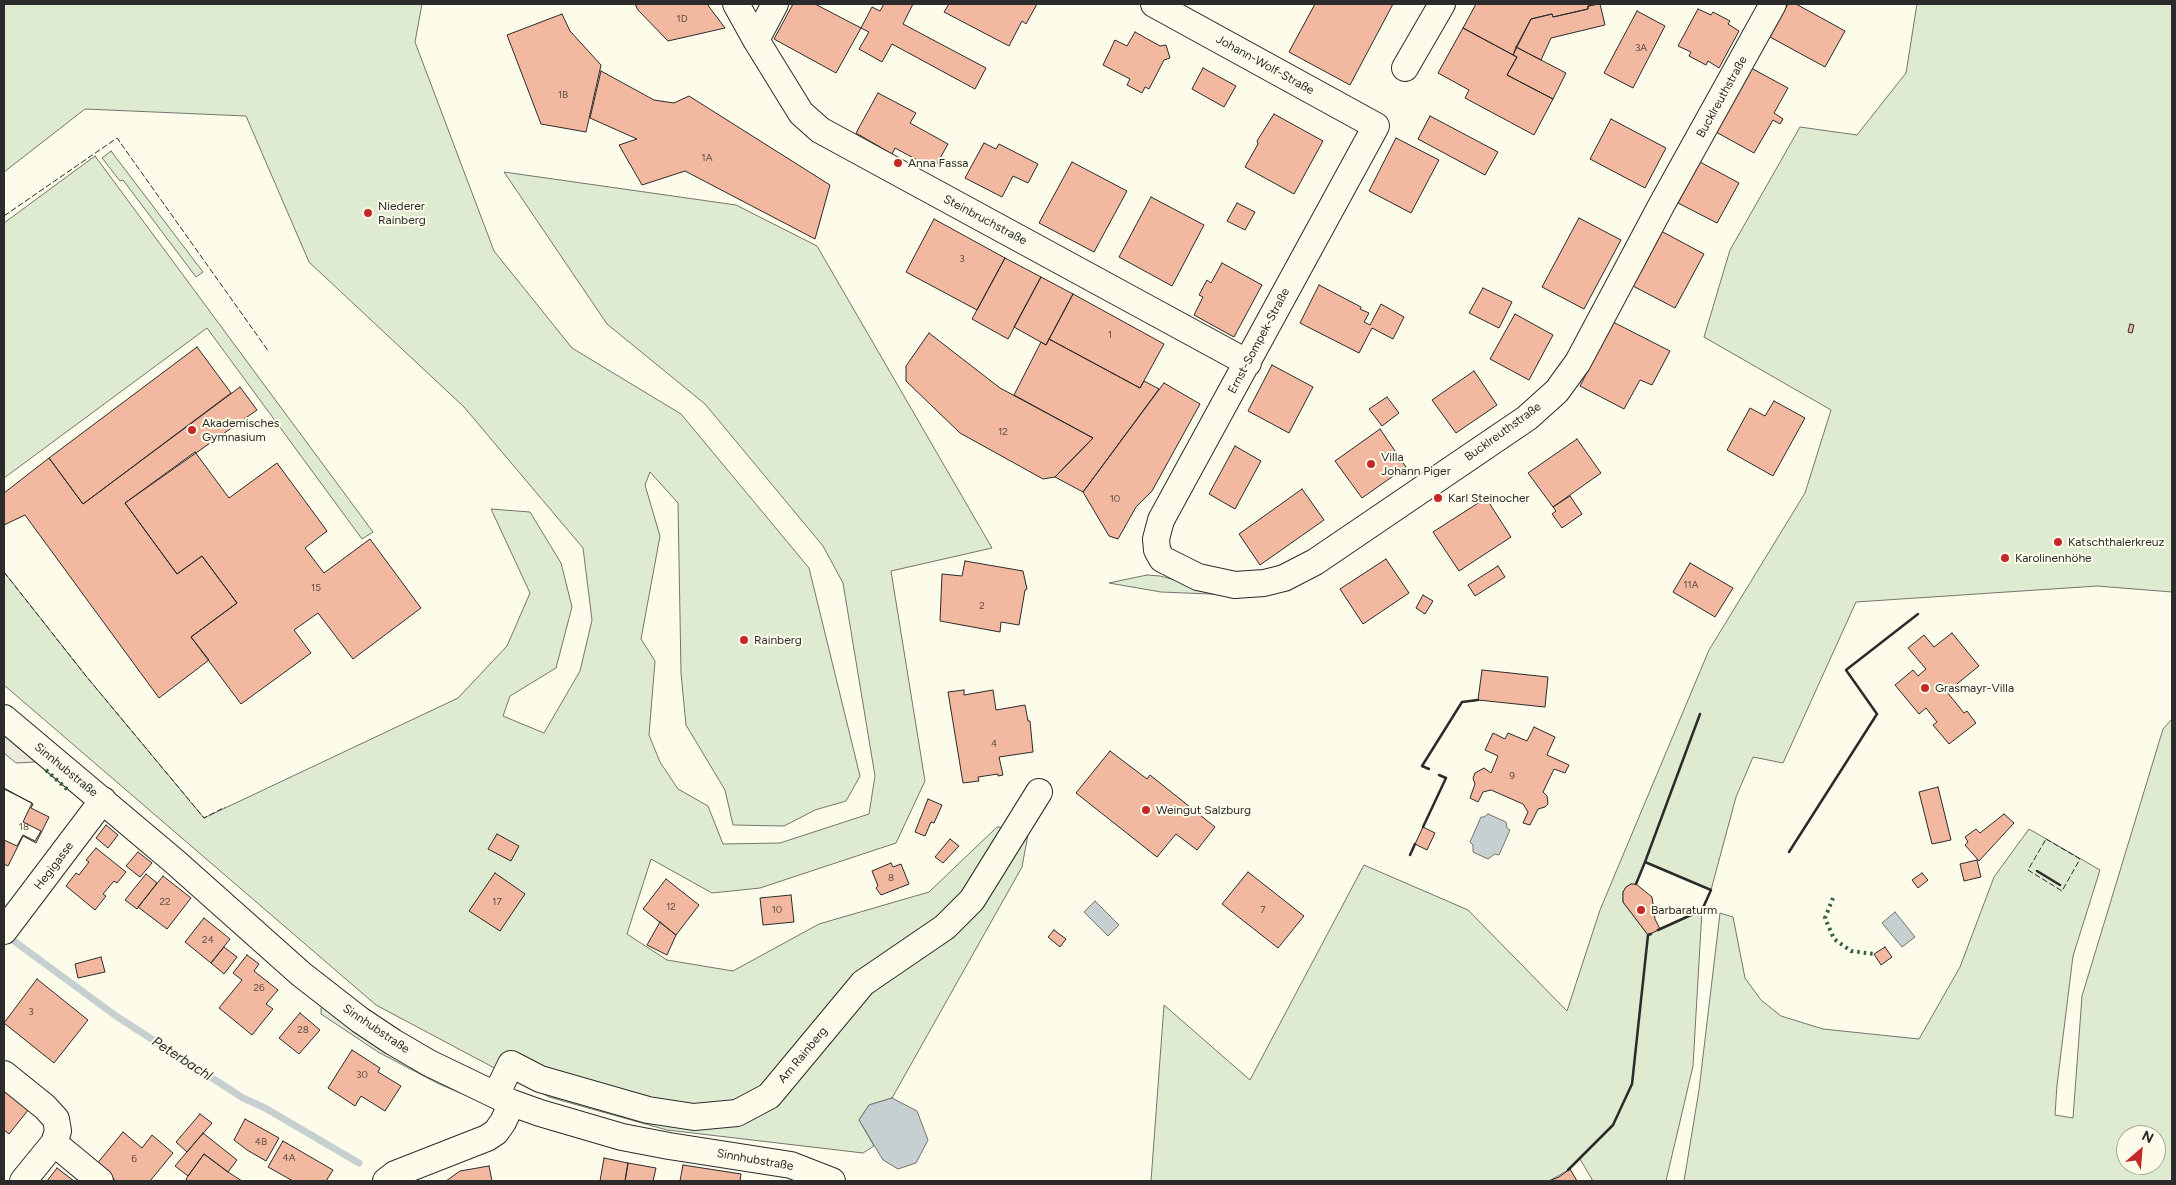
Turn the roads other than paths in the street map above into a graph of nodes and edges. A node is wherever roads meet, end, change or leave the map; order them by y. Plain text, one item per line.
1 (736, 4) edge
2 (775, 4) edge
3 (1154, 4) edge
4 (1442, 4) edge
5 (1773, 4) edge
6 (756, 40) junction
7 (1405, 68) dead end
8 (1376, 126) joint
9 (1248, 363) junction
10 (1162, 559) joint
11 (4, 718) edge
12 (1039, 792) dead end
13 (103, 800) junction
14 (4, 931) edge
15 (4, 1074) edge
16 (504, 1099) junction
17 (54, 1143) junction
18 (23, 1181) edge
19 (100, 1181) edge
20 (386, 1181) edge
21 (832, 1181) edge

1 - 6 street, Steinbruchstraße
2 - 6 street
3 - 8 street, Johann-Wolf-Straße
4 - 7 street
5 - 10 street, Bucklreuthstraße
6 - 9 street, Steinbruchstraße
8 - 9 street, Ernst-Sompek-Straße
9 - 10 street, Ernst-Sompek-Straße
11 - 13 street, Sinnhubstraße
12 - 16 street, Am Rainberg
13 - 14 street, Hegigasse
13 - 16 street, Sinnhubstraße
15 - 17 street
16 - 20 street
16 - 21 street, Sinnhubstraße
17 - 18 street
17 - 19 street

